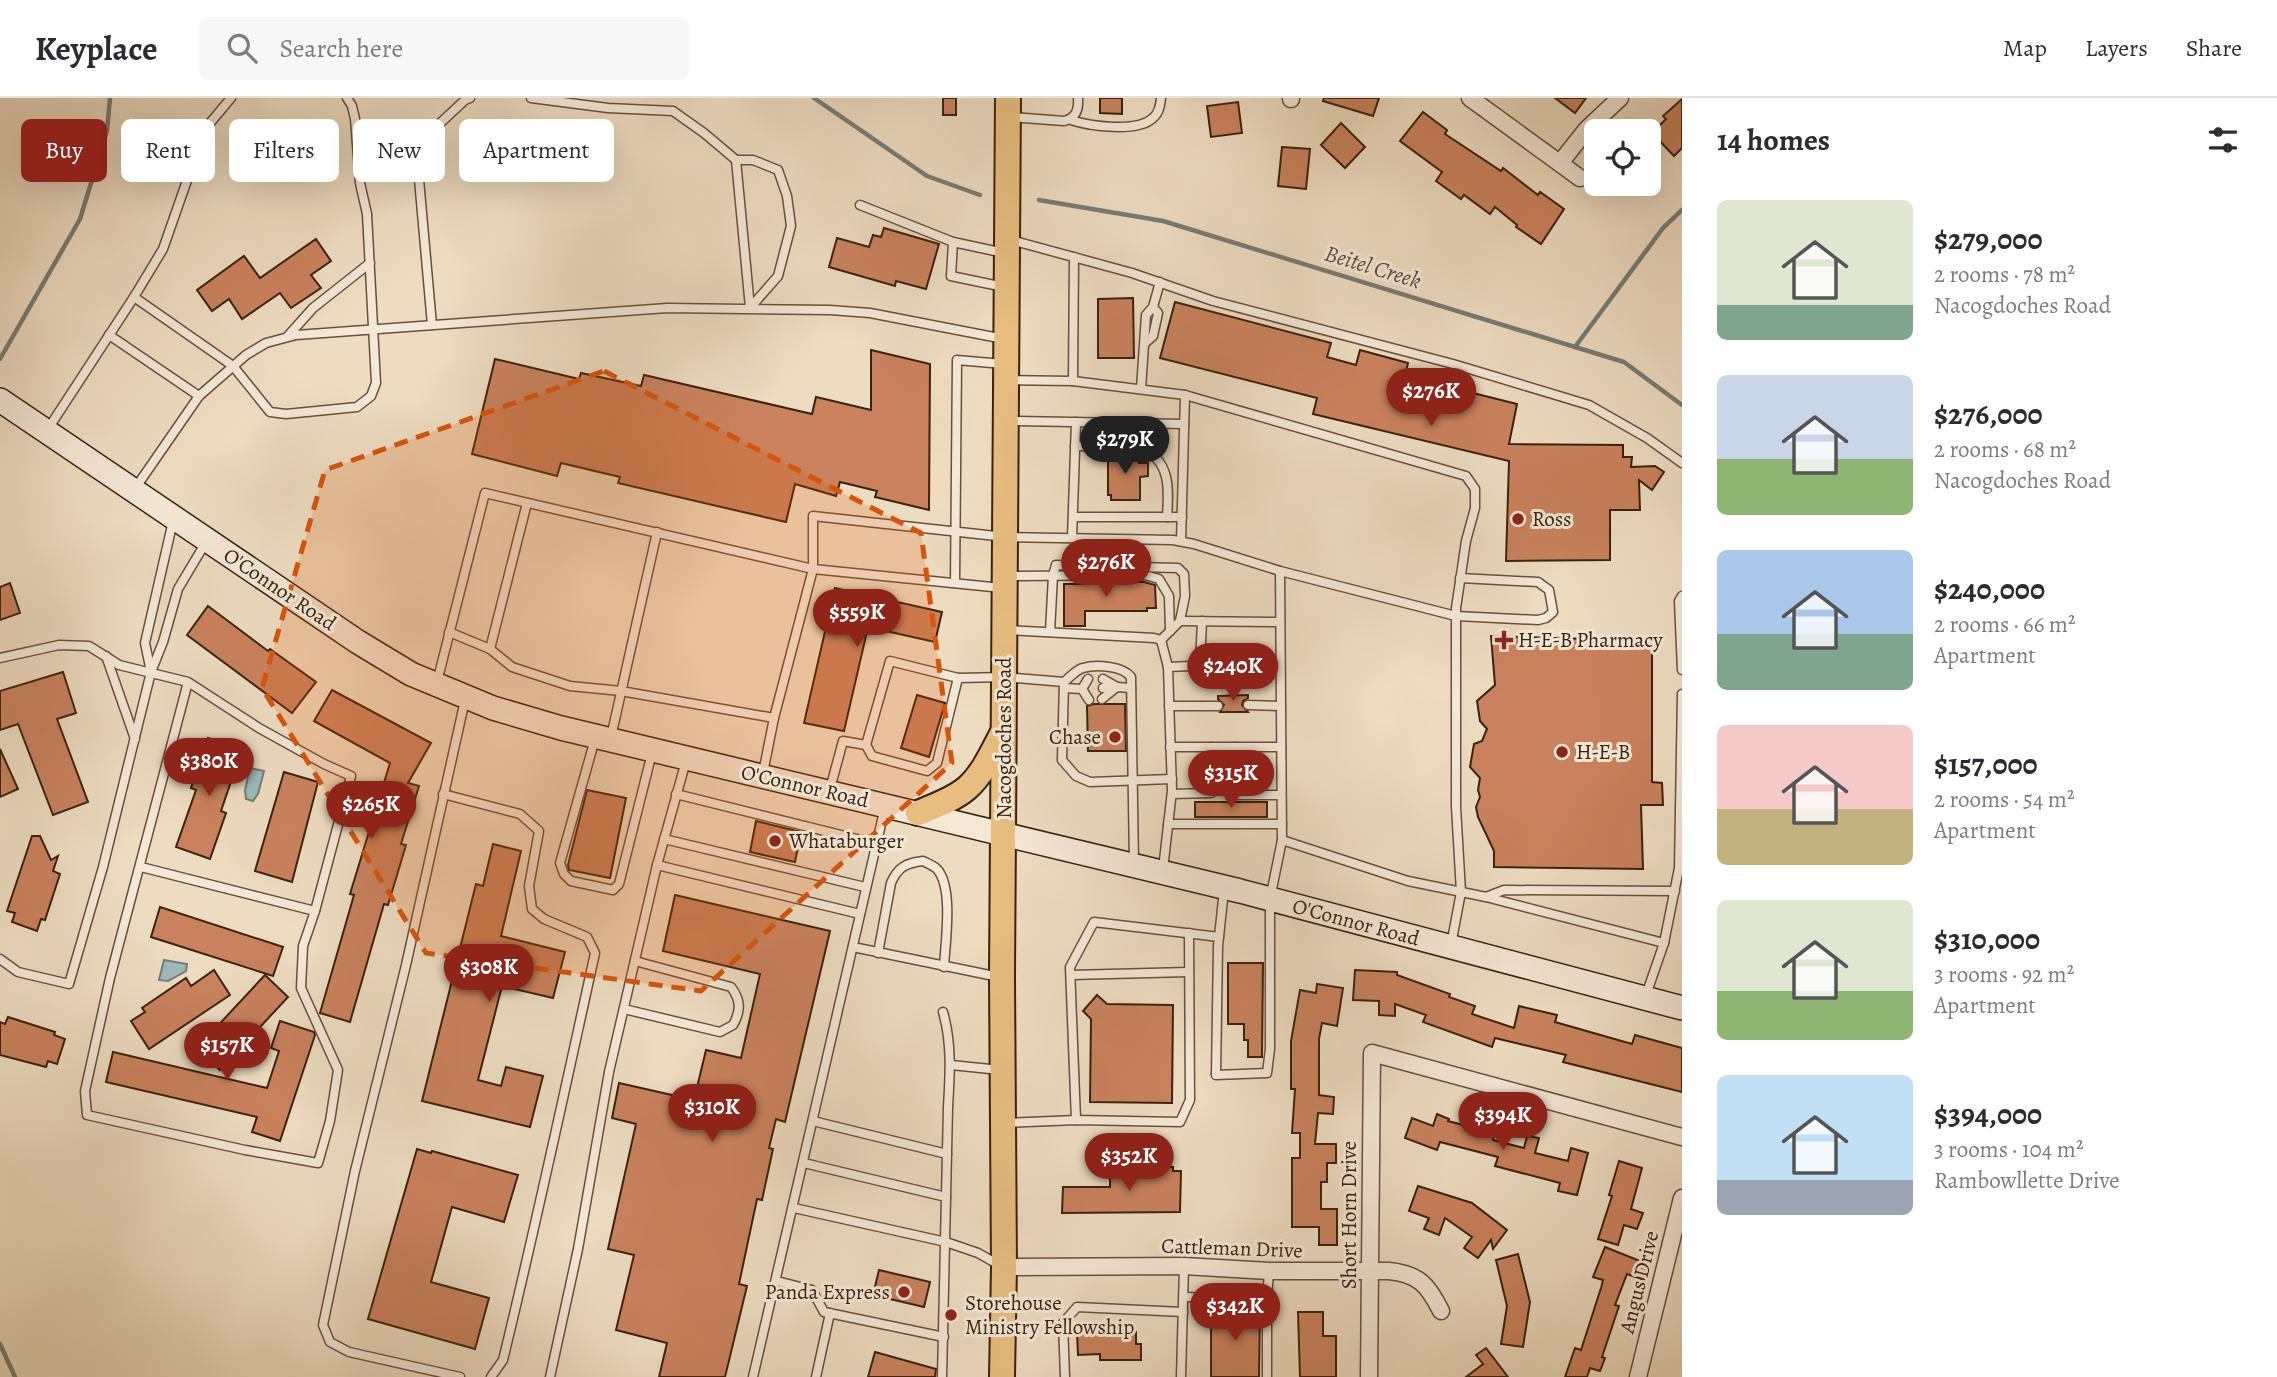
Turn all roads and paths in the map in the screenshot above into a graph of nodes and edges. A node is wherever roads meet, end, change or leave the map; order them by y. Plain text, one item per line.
1 (231, 98) edge
2 (346, 98) edge
3 (470, 98) edge
4 (531, 98) edge
5 (1078, 98) edge
6 (1161, 98) edge
7 (1470, 98) edge
8 (1620, 98) edge
9 (1008, 107) edge
10 (1071, 120) junction
11 (736, 160) junction
12 (1560, 163) junction
13 (1580, 178) dead end
14 (860, 205) dead end
15 (953, 242) junction
16 (1007, 246) junction
17 (1074, 257) junction
18 (370, 263) junction
19 (1160, 282) junction
20 (1007, 288) junction
21 (134, 297) junction
22 (750, 309) junction
23 (432, 325) junction
24 (374, 329) junction
25 (109, 335) junction
26 (287, 337) junction
27 (1006, 361) junction
28 (233, 366) junction
29 (1073, 382) junction
30 (1141, 389) junction
31 (1185, 395) junction
32 (199, 396) junction
33 (0, 400) edge
34 (1006, 421) junction
35 (1076, 422) junction
36 (1184, 424) junction
37 (47, 432) junction
38 (1075, 446) junction
39 (1682, 464) edge
40 (134, 490) junction
41 (527, 503) junction
42 (174, 517) junction
43 (1073, 517) junction
44 (1167, 517) junction
45 (1182, 517) junction
46 (657, 532) junction
47 (957, 533) junction
48 (1005, 537) junction
49 (1072, 538) junction
50 (207, 540) junction
51 (1181, 541) junction
52 (813, 569) junction
53 (1280, 570) junction
54 (1053, 575) junction
55 (1460, 578) junction
56 (1005, 582) junction
57 (955, 583) junction
58 (1682, 596) edge
59 (1456, 616) junction
60 (1180, 621) junction
61 (1202, 621) junction
62 (1280, 622) junction
63 (1004, 630) junction
64 (1170, 631) junction
65 (450, 632) junction
66 (1050, 632) junction
67 (1161, 640) junction
68 (490, 649) junction
69 (106, 656) junction
70 (0, 658) edge
71 (1280, 662) junction
72 (1200, 665) junction
73 (1168, 667) junction
74 (1682, 670) edge
75 (151, 672) junction
76 (1004, 677) junction
77 (958, 678) junction
78 (188, 682) junction
79 (1103, 683) dead end
80 (436, 684) junction
81 (1064, 685) junction
82 (1117, 687) junction
83 (1131, 688) junction
84 (621, 691) junction
85 (1682, 694) edge
86 (465, 697) junction
87 (1102, 699) dead end
88 (1089, 700) dead end
89 (1248, 705) dead end
90 (1169, 706) junction
91 (1218, 706) dead end
92 (1280, 706) junction
93 (774, 718) junction
94 (1004, 732) junction
95 (603, 738) junction
96 (135, 739) junction
97 (866, 745) junction
98 (1170, 747) junction
99 (1211, 747) junction
100 (1235, 747) junction
101 (1281, 747) junction
102 (653, 750) junction
103 (687, 758) junction
104 (762, 775) junction
105 (1172, 779) junction
106 (1133, 780) junction
107 (830, 792) junction
108 (443, 794) junction
109 (676, 794) junction
110 (1172, 794) junction
111 (1281, 795) junction
112 (886, 805) junction
113 (918, 813) junction
114 (1168, 824) junction
115 (1282, 824) junction
116 (1003, 833) junction
117 (664, 839) junction
118 (1282, 841) junction
119 (877, 844) junction
120 (657, 865) junction
121 (1134, 865) junction
122 (141, 867) junction
123 (1163, 872) junction
124 (866, 887) junction
125 (1225, 887) junction
126 (1675, 891) junction
127 (1461, 892) junction
128 (1486, 897) junction
129 (1270, 899) junction
130 (1672, 906) junction
131 (1682, 907) edge
132 (315, 911) junction
133 (860, 914) junction
134 (1189, 933) junction
135 (1219, 937) junction
136 (1664, 943) junction
137 (853, 947) junction
138 (1451, 947) junction
139 (878, 953) junction
140 (0, 959) edge
141 (635, 961) junction
142 (944, 967) junction
143 (1188, 972) junction
144 (1071, 975) junction
145 (1002, 978) junction
146 (1645, 999) junction
147 (624, 1009) junction
148 (1682, 1009) edge
149 (943, 1012) dead end
150 (951, 1065) junction
151 (1003, 1070) junction
152 (1076, 1120) junction
153 (813, 1121) junction
154 (1003, 1123) junction
155 (1682, 1137) edge
156 (947, 1154) junction
157 (804, 1163) junction
158 (946, 1197) junction
159 (1682, 1198) edge
160 (794, 1208) junction
161 (946, 1242) junction
162 (1184, 1266) junction
163 (1004, 1267) junction
164 (1269, 1271) junction
165 (1370, 1271) junction
166 (776, 1281) junction
167 (1184, 1297) junction
168 (1267, 1300) junction
169 (1441, 1311) dead end
170 (1184, 1312) junction
171 (830, 1313) junction
172 (944, 1337) junction
173 (460, 1377) edge
174 (491, 1377) edge
175 (550, 1377) edge
176 (753, 1377) edge
177 (816, 1377) edge
178 (942, 1377) edge
179 (1002, 1377) edge
180 (1065, 1377) edge
181 (1181, 1377) edge
182 (1268, 1377) edge
183 (1369, 1377) edge
184 (1637, 1377) edge

1 - 21 lane
2 - 18 lane
3 - 23 lane
4 - 11 lane
5 - 10 lane
6 - 10 lane
7 - 12 street
8 - 12 street
9 - 10 lane
9 - 16 main road, Nacogdoches Road
11 - 22 lane
11 - 22 lane
12 - 13 street
14 - 15 lane
15 - 16 lane
15 - 20 lane
16 - 17 lane
16 - 20 main road, Nacogdoches Road
17 - 19 lane
17 - 29 lane
18 - 24 lane
18 - 26 lane
19 - 30 lane
19 - 39 lane
20 - 27 main road, Nacogdoches Road
21 - 25 lane
21 - 28 lane
22 - 23 lane
22 - 27 lane
23 - 24 lane
24 - 26 lane
24 - 28 lane
25 - 32 lane
25 - 37 lane
26 - 28 lane
27 - 29 lane
27 - 34 main road, Nacogdoches Road
27 - 47 lane
28 - 32 lane
29 - 30 lane
30 - 31 lane
31 - 36 lane
31 - 55 lane
32 - 40 lane
33 - 37 main road, O'Connor Road
34 - 35 lane
34 - 48 main road, Nacogdoches Road
35 - 36 lane
35 - 38 lane
36 - 45 lane
37 - 40 main road, O'Connor Road
38 - 43 lane
38 - 44 lane
40 - 42 main road, O'Connor Road
41 - 46 lane
41 - 65 lane
41 - 68 lane
42 - 50 main road, O'Connor Road
42 - 75 lane
43 - 44 lane
43 - 49 lane
44 - 45 lane
45 - 51 lane
46 - 52 lane
46 - 84 lane
47 - 48 lane
47 - 52 lane
47 - 57 lane
48 - 49 lane
48 - 56 main road, Nacogdoches Road
49 - 51 lane
50 - 75 lane
50 - 80 main road, O'Connor Road
51 - 53 lane
52 - 57 lane
52 - 93 lane
53 - 59 lane
53 - 62 lane
54 - 56 lane
54 - 60 lane
54 - 64 lane
54 - 66 lane
55 - 59 lane
55 - 59 lane
56 - 57 lane
56 - 63 main road, Nacogdoches Road
58 - 74 lane
59 - 127 lane
60 - 61 lane
60 - 64 lane
61 - 62 lane
61 - 72 lane
62 - 71 lane
63 - 66 lane
63 - 76 main road, Nacogdoches Road
64 - 67 lane
65 - 68 lane
65 - 80 lane
66 - 67 lane
67 - 73 lane
68 - 84 lane
69 - 70 lane
69 - 75 lane
69 - 96 lane
71 - 72 lane
71 - 92 lane
72 - 73 lane
73 - 90 lane
75 - 78 lane
75 - 96 lane
76 - 77 lane
76 - 81 lane
76 - 94 main road, Nacogdoches Road
77 - 97 lane
77 - 97 lane
78 - 122 lane
78 - 132 lane
79 - 82 lane
80 - 86 main road, O'Connor Road
81 - 83 lane
81 - 88 lane
81 - 106 lane
82 - 83 lane
82 - 87 lane
83 - 106 lane
84 - 93 lane
84 - 95 lane
85 - 126 lane
86 - 95 main road, O'Connor Road
86 - 108 lane
89 - 92 lane
90 - 91 lane
90 - 98 lane
92 - 101 lane
93 - 104 lane
94 - 113 main road
94 - 116 main road, Nacogdoches Road
95 - 102 main road, O'Connor Road
95 - 102 lane
96 - 140 lane
97 - 107 lane
98 - 99 lane
98 - 105 lane
99 - 100 lane
99 - 110 lane
100 - 101 lane
100 - 111 lane
101 - 111 lane
102 - 103 main road, O'Connor Road
103 - 104 main road, O'Connor Road
103 - 109 lane
104 - 107 main road, O'Connor Road
105 - 106 lane
105 - 110 lane
106 - 121 lane
107 - 112 main road, O'Connor Road
108 - 173 lane
108 - 174 lane
109 - 117 lane
109 - 119 lane
110 - 114 lane
111 - 115 lane
112 - 113 main road, O'Connor Road
112 - 119 lane
113 - 116 main road, O'Connor Road
114 - 115 lane
114 - 123 lane
115 - 118 lane
116 - 121 main road, O'Connor Road
116 - 145 main road, Nacogdoches Road
117 - 120 lane
117 - 124 lane
118 - 127 lane
118 - 129 lane
119 - 124 lane
120 - 133 lane
120 - 141 lane
121 - 123 main road, O'Connor Road
122 - 132 lane
122 - 132 lane
123 - 125 main road, O'Connor Road
124 - 133 lane
125 - 129 main road, O'Connor Road
125 - 135 lane
126 - 128 lane
126 - 130 lane
127 - 128 lane
127 - 138 lane
128 - 136 lane
129 - 135 lane
129 - 138 main road, O'Connor Road
130 - 131 lane
130 - 136 lane
133 - 137 lane
134 - 135 lane
134 - 143 lane
134 - 144 lane
136 - 146 lane
137 - 139 lane
137 - 153 lane
138 - 146 main road, O'Connor Road
139 - 142 lane
139 - 142 lane
141 - 147 lane
141 - 147 lane
142 - 145 lane
143 - 144 lane
143 - 152 lane
144 - 152 lane
145 - 151 main road, Nacogdoches Road
146 - 148 main road, O'Connor Road
147 - 175 lane
149 - 150 lane
150 - 151 lane
150 - 156 lane
151 - 154 main road, Nacogdoches Road
152 - 154 lane
153 - 156 lane
153 - 157 lane
154 - 163 main road, Nacogdoches Road
155 - 165 street, Short Horn Drive
156 - 158 lane
157 - 158 lane
157 - 160 lane
158 - 161 lane
159 - 184 street, Angus Drive
160 - 161 lane
160 - 166 lane
161 - 163 lane
161 - 172 lane
162 - 163 street, Cattleman Drive
162 - 164 street, Cattleman Drive
162 - 167 lane
163 - 179 main road, Nacogdoches Road
164 - 165 street, Cattleman Drive
164 - 168 lane
165 - 169 street, Cattleman Drive
165 - 183 street, Short Horn Drive
166 - 171 lane
166 - 176 lane
167 - 168 lane
167 - 170 lane
168 - 182 lane
170 - 180 lane
170 - 181 lane
171 - 172 lane
171 - 177 lane
172 - 178 lane

